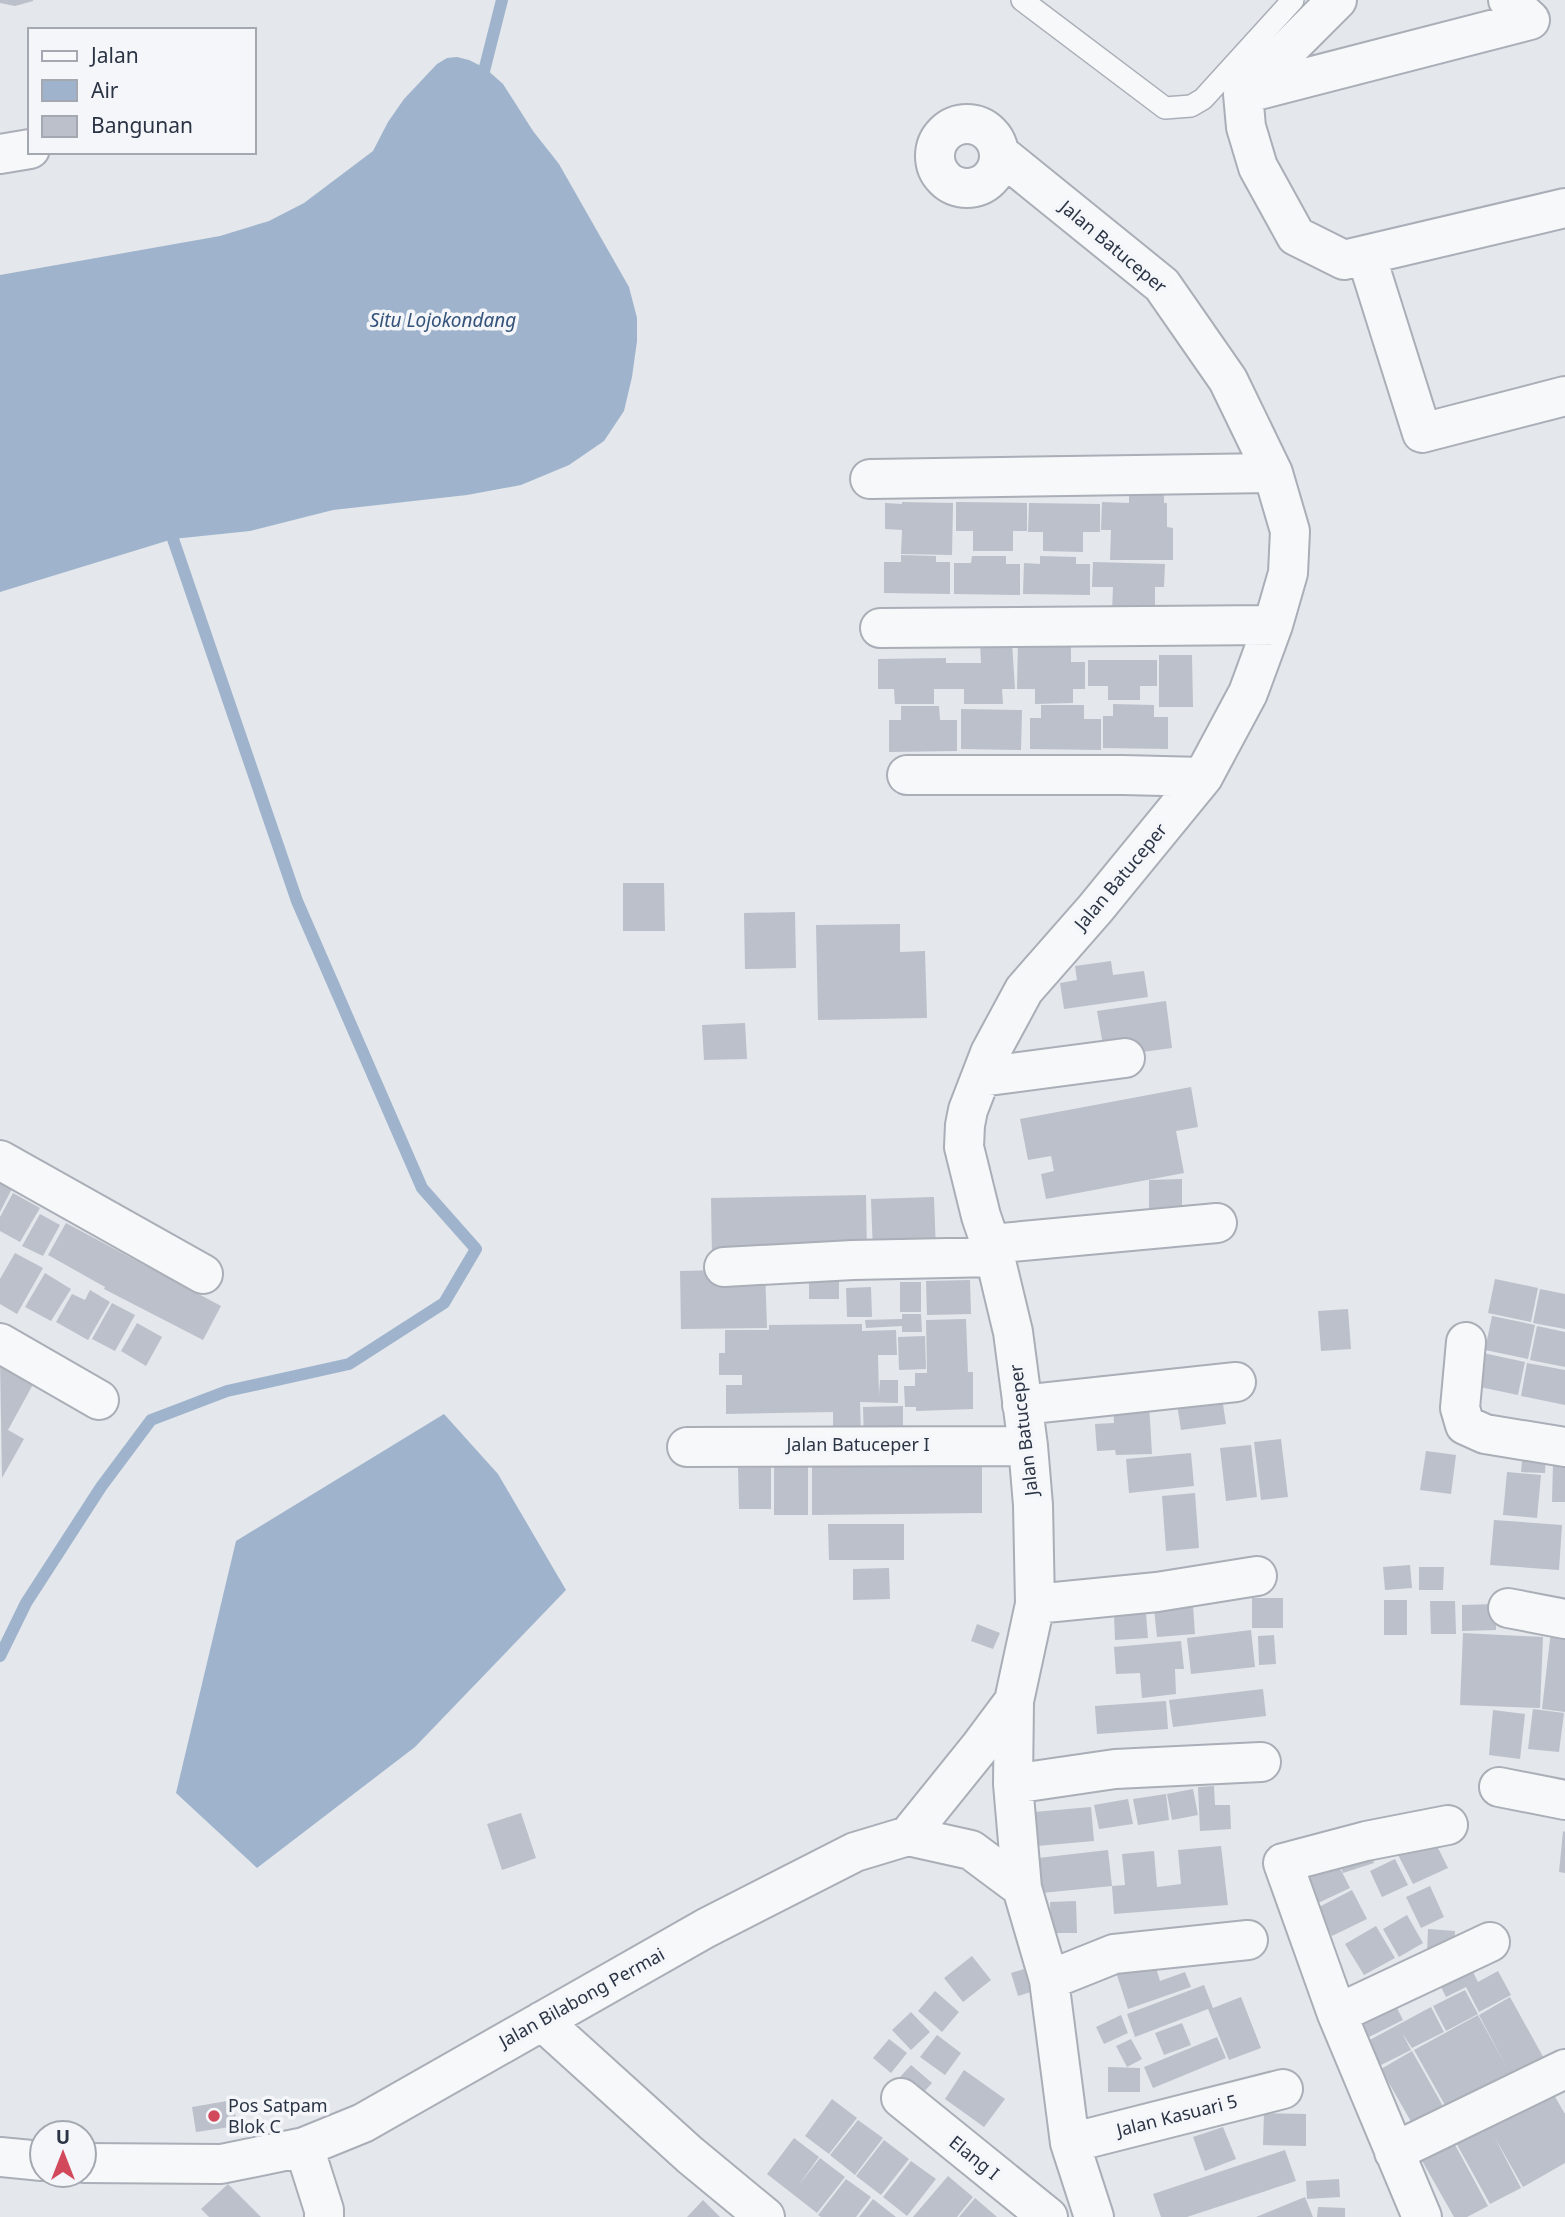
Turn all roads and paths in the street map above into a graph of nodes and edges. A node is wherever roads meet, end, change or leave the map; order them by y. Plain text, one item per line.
1 (1022, 0) edge
2 (1293, 0) edge
3 (1337, 0) edge
4 (1508, 0) edge
5 (1243, 94) junction
6 (28, 149) edge
7 (999, 153) dead end
8 (0, 154) edge
9 (1565, 208) edge
10 (1366, 255) junction
11 (1565, 396) edge
12 (1273, 473) junction
13 (870, 479) dead end
14 (1273, 625) junction
15 (880, 628) dead end
16 (907, 775) dead end
17 (1203, 777) junction
18 (1125, 1058) dead end
19 (981, 1077) junction
20 (0, 1160) edge
21 (1217, 1223) dead end
22 (993, 1250) junction
23 (724, 1267) dead end
24 (203, 1274) dead end
25 (1466, 1342) dead end
26 (0, 1343) edge
27 (1236, 1382) dead end
28 (99, 1400) dead end
29 (1022, 1405) junction
30 (1028, 1446) junction
31 (687, 1447) dead end
32 (1565, 1447) edge
33 (1257, 1576) dead end
34 (1035, 1604) junction
35 (1508, 1608) dead end
36 (1565, 1619) edge
37 (1014, 1701) junction
38 (1261, 1762) dead end
39 (1013, 1784) junction
40 (1499, 1787) dead end
41 (1565, 1800) edge
42 (1448, 1825) dead end
43 (908, 1836) junction
44 (1022, 1888) junction
45 (1248, 1940) dead end
46 (1490, 1942) dead end
47 (1049, 1979) junction
48 (1337, 2014) junction
49 (542, 2021) junction
50 (1565, 2069) edge
51 (1283, 2089) dead end
52 (901, 2098) dead end
53 (1070, 2143) junction
54 (304, 2147) junction
55 (1394, 2152) junction
56 (0, 2157) edge
57 (28, 2160) edge
58 (98, 2163) edge
59 (1087, 2214) edge
60 (324, 2217) edge
61 (765, 2217) edge
62 (1048, 2217) edge
63 (1422, 2217) edge

1 - 2 lane
3 - 5 street
4 - 5 street
5 - 10 street
6 - 8 street
7 - 12 street, Jalan Batuceper
9 - 10 street
10 - 11 street
12 - 13 street
12 - 14 street, Jalan Batuceper
14 - 15 street
14 - 17 street, Jalan Batuceper
16 - 17 street
17 - 19 street, Jalan Batuceper
18 - 19 street
19 - 22 street, Jalan Batuceper
20 - 24 street
21 - 22 street
22 - 23 street
22 - 29 street, Jalan Batuceper
25 - 32 street
26 - 28 street
27 - 29 street
29 - 30 street, Jalan Batuceper
30 - 31 street, Jalan Batuceper I
30 - 34 street, Jalan Batuceper
33 - 34 street
34 - 37 street, Jalan Batuceper
35 - 36 street
37 - 39 street
37 - 43 street
38 - 39 street
39 - 44 street
40 - 41 street
42 - 48 street
43 - 44 street
43 - 49 street, Jalan Bilabong Permai
44 - 47 street
45 - 47 street
46 - 48 street
47 - 53 street
48 - 55 street
49 - 54 street, Jalan Bilabong Permai
49 - 61 street
50 - 55 street
51 - 53 street, Jalan Kasuari 5
52 - 62 street, Elang I
53 - 59 street
54 - 58 street, Jalan Bilabong Permai
54 - 60 street
55 - 63 street
56 - 57 street

